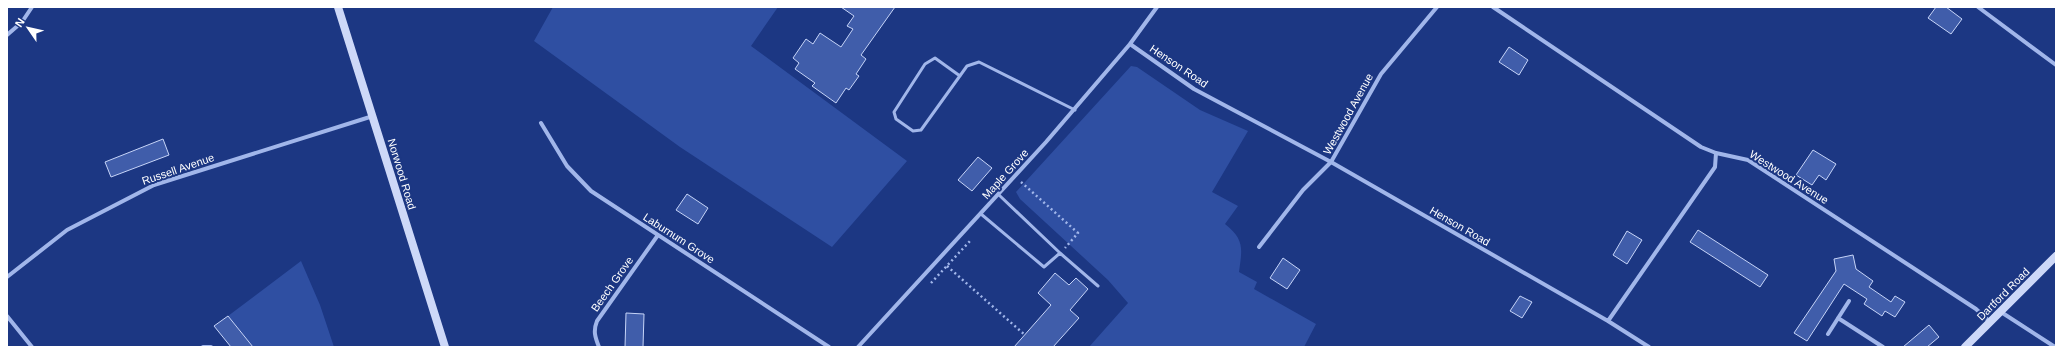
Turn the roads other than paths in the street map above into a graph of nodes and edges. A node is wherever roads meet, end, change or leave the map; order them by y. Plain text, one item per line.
1 (32, 7) edge
2 (338, 7) edge
3 (1157, 7) edge
4 (1437, 7) edge
5 (1493, 7) edge
6 (1978, 7) edge
7 (7, 35) edge
8 (1130, 44) junction
9 (2056, 65) edge
10 (960, 76) junction
11 (1075, 110) junction
12 (373, 116) junction
13 (541, 123) dead end
14 (1716, 153) junction
15 (1331, 162) junction
16 (999, 195) junction
17 (981, 214) junction
18 (658, 235) junction
19 (1259, 248) dead end
20 (1061, 254) junction
21 (2056, 256) edge
22 (7, 277) edge
23 (1098, 286) dead end
24 (1849, 301) dead end
25 (2002, 312) junction
26 (7, 316) edge
27 (1838, 318) junction
28 (1608, 321) junction
29 (1991, 322) junction
30 (1828, 334) dead end
31 (32, 347) edge
32 (203, 347) edge
33 (211, 347) edge
34 (445, 347) edge
35 (599, 347) edge
36 (829, 347) edge
37 (858, 347) edge
38 (1649, 347) edge
39 (1883, 347) edge
40 (1965, 347) edge
41 (2055, 347) edge

1 - 7 street
2 - 12 street, Norwood Road
3 - 8 street, Maple Grove
4 - 15 street, Westwood Avenue
5 - 14 street, Westwood Avenue
6 - 9 street
8 - 11 street, Maple Grove
8 - 15 street, Henson Road
10 - 10 lane
10 - 11 lane
11 - 16 street, Maple Grove
12 - 22 street, Russell Avenue
12 - 34 street, Norwood Road
13 - 18 street, Laburnum Grove
14 - 28 street
14 - 29 street, Westwood Avenue
15 - 19 street, Westwood Avenue
15 - 28 street, Henson Road
16 - 17 street, Maple Grove
16 - 20 lane
17 - 20 lane
17 - 37 street, Maple Grove
18 - 35 street, Beech Grove
18 - 36 street, Laburnum Grove
20 - 23 lane
21 - 25 street, Dartford Road
24 - 27 street
25 - 29 street, Dartford Road
25 - 41 street
26 - 31 street
27 - 30 street
27 - 39 street
28 - 38 street, Henson Road
29 - 40 street, Dartford Road
32 - 33 street

